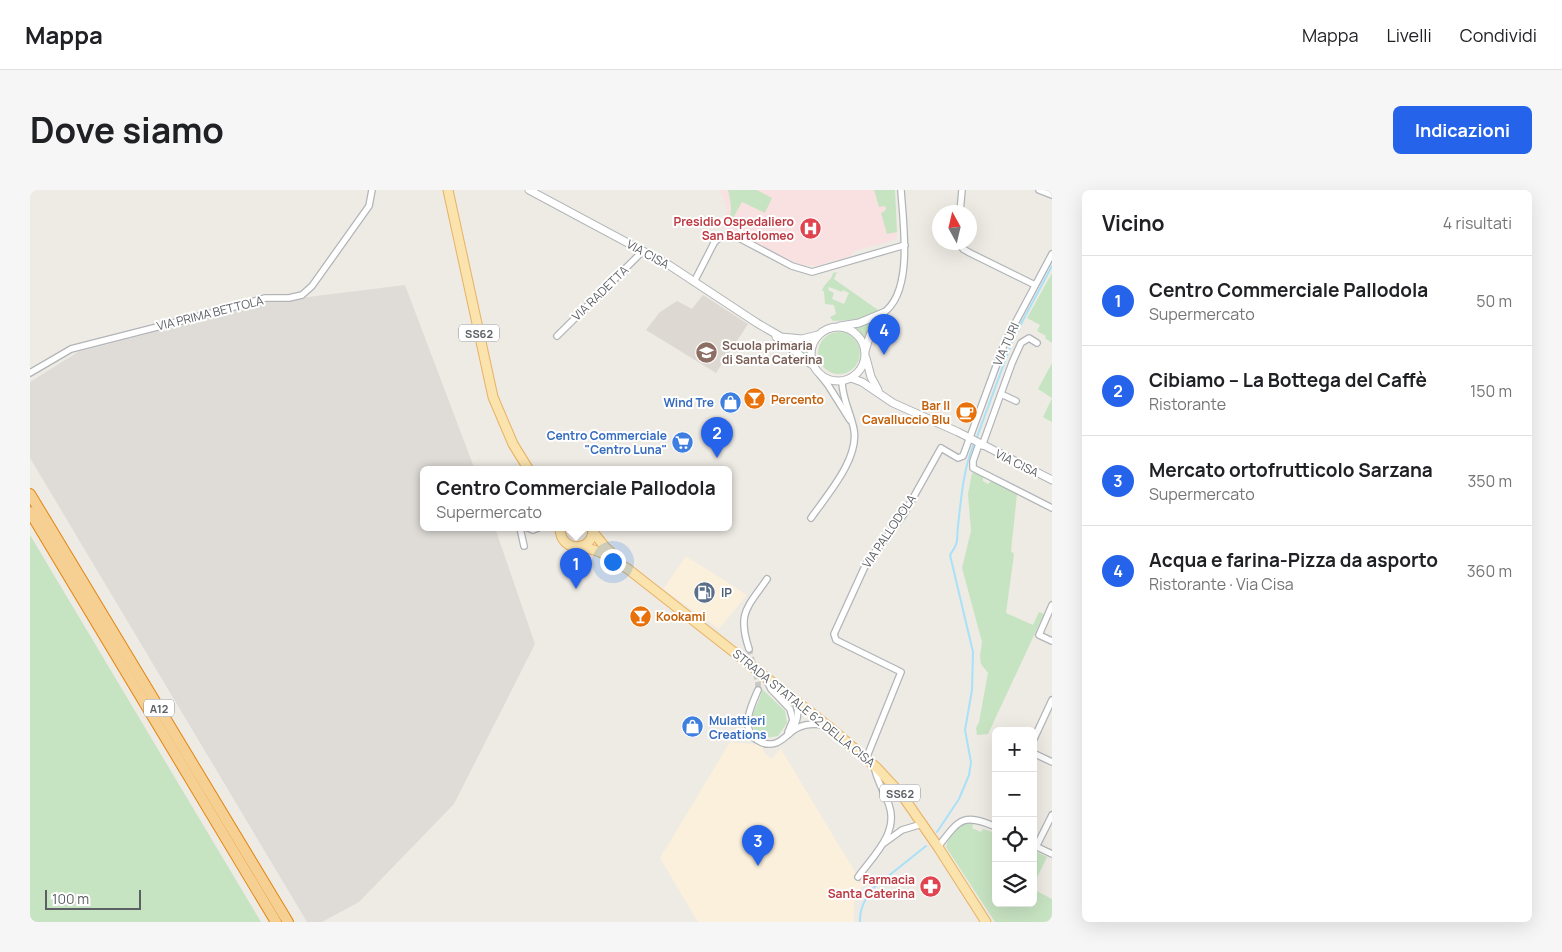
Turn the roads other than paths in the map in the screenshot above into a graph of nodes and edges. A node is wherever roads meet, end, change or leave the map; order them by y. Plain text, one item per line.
1 (372, 190) edge
2 (448, 190) edge
3 (452, 190) edge
4 (529, 190) edge
5 (901, 190) edge
6 (962, 190) edge
7 (1040, 190) edge
8 (1052, 195) edge
9 (451, 202) junction
10 (961, 205) edge
11 (905, 245) junction
12 (966, 250) edge
13 (643, 251) junction
14 (1052, 254) edge
15 (694, 282) junction
16 (1035, 286) junction
17 (883, 313) junction
18 (762, 326) junction
19 (836, 327) junction
20 (818, 335) junction
21 (557, 336) dead end
22 (1037, 342) dead end
23 (865, 353) junction
24 (812, 364) junction
25 (30, 373) edge
26 (820, 375) junction
27 (851, 378) junction
28 (842, 381) junction
29 (1001, 394) junction
30 (1016, 401) dead end
31 (893, 403) junction
32 (854, 429) junction
33 (969, 439) junction
34 (980, 445) junction
35 (527, 466) edge
36 (1052, 480) edge
37 (30, 494) edge
38 (1052, 508) edge
39 (30, 512) edge
40 (811, 518) dead end
41 (521, 531) edge
42 (560, 531) edge
43 (593, 531) edge
44 (594, 531) edge
45 (524, 546) dead end
46 (581, 546) junction
47 (628, 569) junction
48 (767, 579) dead end
49 (1052, 605) edge
50 (1052, 641) edge
51 (749, 649) tunnel mouth
52 (766, 677) junction
53 (758, 690) tunnel mouth
54 (794, 698) junction
55 (1052, 700) edge
56 (828, 726) junction
57 (1037, 733) edge
58 (788, 734) junction
59 (1037, 755) edge
60 (870, 762) junction
61 (1052, 762) edge
62 (1052, 815) edge
63 (922, 824) junction
64 (992, 825) edge
65 (1037, 842) edge
66 (884, 843) junction
67 (938, 846) junction
68 (1037, 847) edge
69 (1052, 854) edge
70 (858, 877) dead end
71 (276, 922) edge
72 (288, 922) edge
73 (986, 922) edge

1 - 25 street, VIA PRIMA BETTOLA
2 - 9 main road, SS62
3 - 9 street
4 - 13 street, VIA CISA
5 - 11 street
6 - 10 street
7 - 8 street
9 - 35 main road, SS62
11 - 15 street
11 - 17 street
12 - 16 street
13 - 15 street, VIA CISA
13 - 21 street, VIA RADETTA
14 - 16 street, VIA TURI
15 - 18 street, VIA CISA
16 - 33 street, VIA TURI
17 - 19 street
17 - 23 street
18 - 20 street, VIA CISA
18 - 24 street, VIA CISA
19 - 20 street
19 - 23 street
20 - 24 street
22 - 29 street, VIA CISA
23 - 27 street
23 - 31 street, VIA CISA
24 - 26 street
26 - 28 street
26 - 32 street
27 - 28 street
27 - 31 street, VIA CISA
28 - 32 street
29 - 30 street
29 - 34 street, VIA CISA
31 - 33 street, VIA CISA
32 - 40 street
33 - 34 street, VIA CISA
33 - 60 street, VIA PALLODOLA
34 - 36 street, VIA CISA
34 - 38 street
37 - 72 highway, A12
39 - 71 highway, A12
41 - 45 street
42 - 46 main road, STRADA STATALE 62 DELLA CISA / SS62
43 - 46 main road, STRADA STATALE 62 DELLA CISA / SS62
44 - 47 main road, STRADA STATALE 62 DELLA CISA / SS62
46 - 47 main road, STRADA STATALE 62 DELLA CISA / SS62
47 - 52 main road, STRADA STATALE 62 DELLA CISA / SS62
48 - 51 street
49 - 50 street
52 - 54 main road, STRADA STATALE 62 DELLA CISA / SS62
52 - 58 street
53 - 58 street
54 - 56 main road, STRADA STATALE 62 DELLA CISA / SS62
54 - 58 street
55 - 57 street
56 - 58 street
56 - 60 main road, STRADA STATALE 62 DELLA CISA / SS62
59 - 61 street
60 - 63 main road, STRADA STATALE 62 DELLA CISA / SS62
60 - 66 street
62 - 65 street
63 - 66 street
63 - 67 main road, STRADA STATALE 62 DELLA CISA / SS62
64 - 67 street
66 - 70 street
67 - 73 main road, STRADA STATALE 62 DELLA CISA / SS62
68 - 69 street

